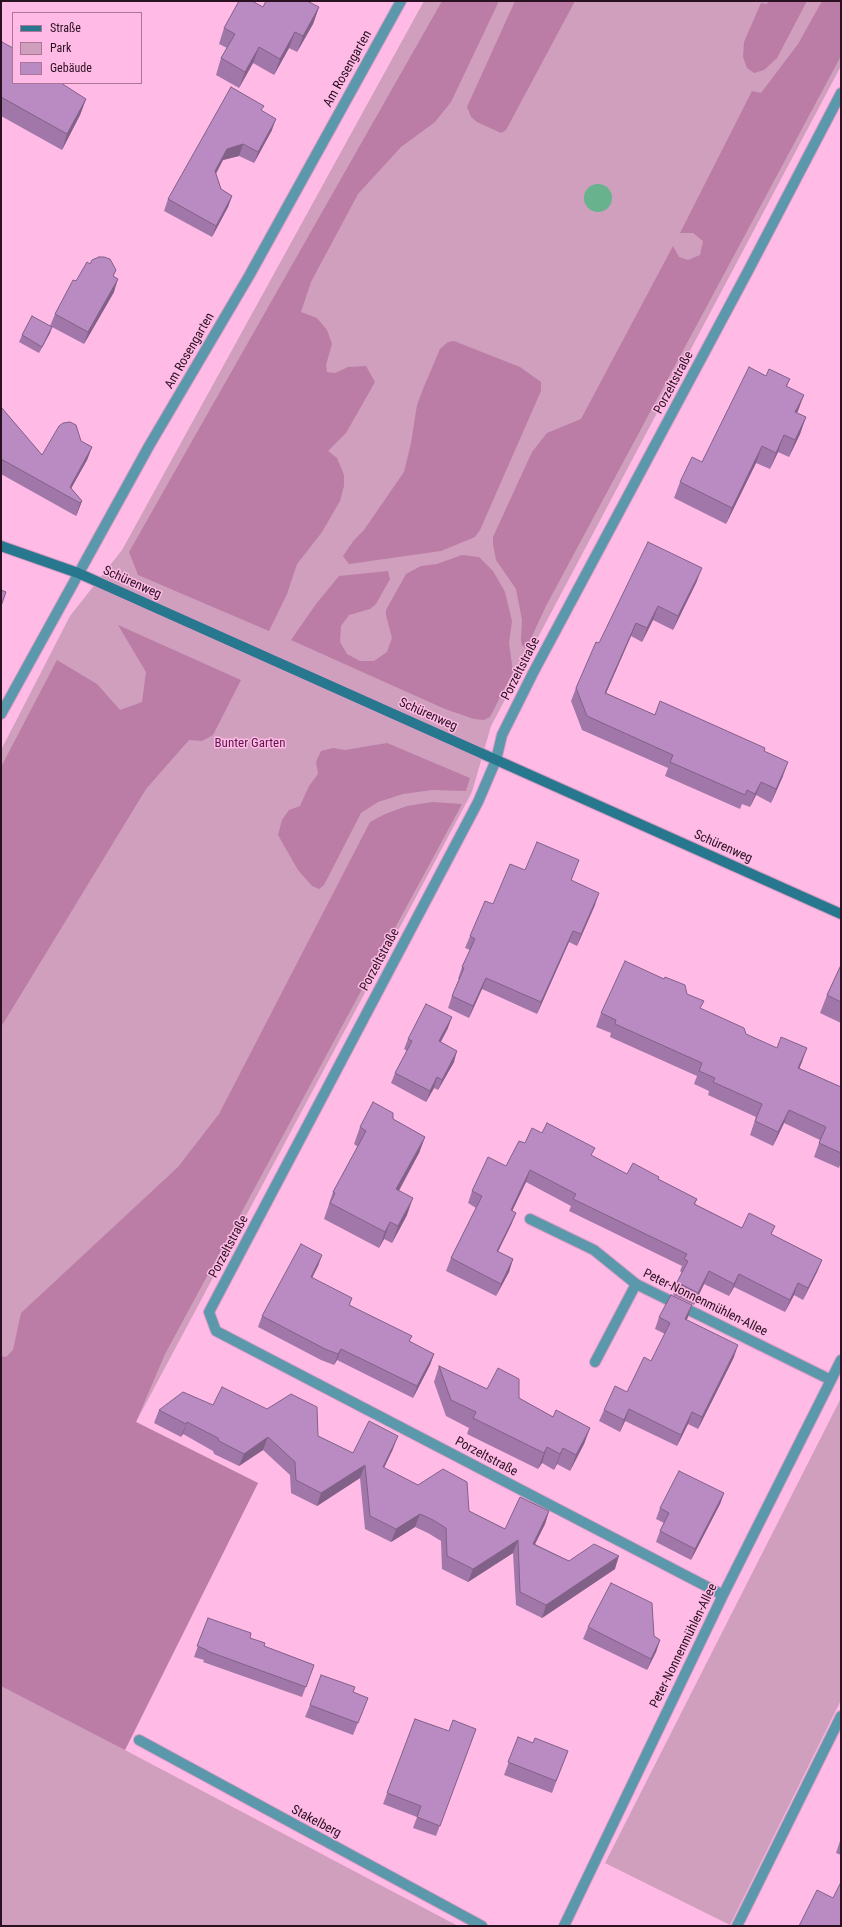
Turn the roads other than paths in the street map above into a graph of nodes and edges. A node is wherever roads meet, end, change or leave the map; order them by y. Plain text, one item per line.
1 (401, 1) edge
2 (841, 93) edge
3 (1, 546) edge
4 (78, 573) junction
5 (1, 714) edge
6 (496, 760) junction
7 (841, 914) edge
8 (530, 1219) dead end
9 (636, 1284) junction
10 (841, 1360) edge
11 (595, 1362) dead end
12 (831, 1380) junction
13 (723, 1595) junction
14 (841, 1716) edge
15 (139, 1740) dead end
16 (482, 1926) edge
17 (564, 1926) edge
18 (737, 1926) edge

1 - 4 street, Am Rosengarten
2 - 6 street, Porzeltstraße
3 - 4 main road, Schürenweg
4 - 5 street, Am Rosengarten
4 - 6 main road, Schürenweg
6 - 7 main road, Schürenweg
6 - 13 street, Porzeltstraße
8 - 9 street, Peter-Nonnenmühlen-Allee
9 - 11 street
9 - 12 street, Peter-Nonnenmühlen-Allee
10 - 12 street, Peter-Nonnenmühlen-Allee
12 - 13 street, Peter-Nonnenmühlen-Allee
13 - 17 street, Peter-Nonnenmühlen-Allee
14 - 18 street
15 - 16 street, Stakelberg

